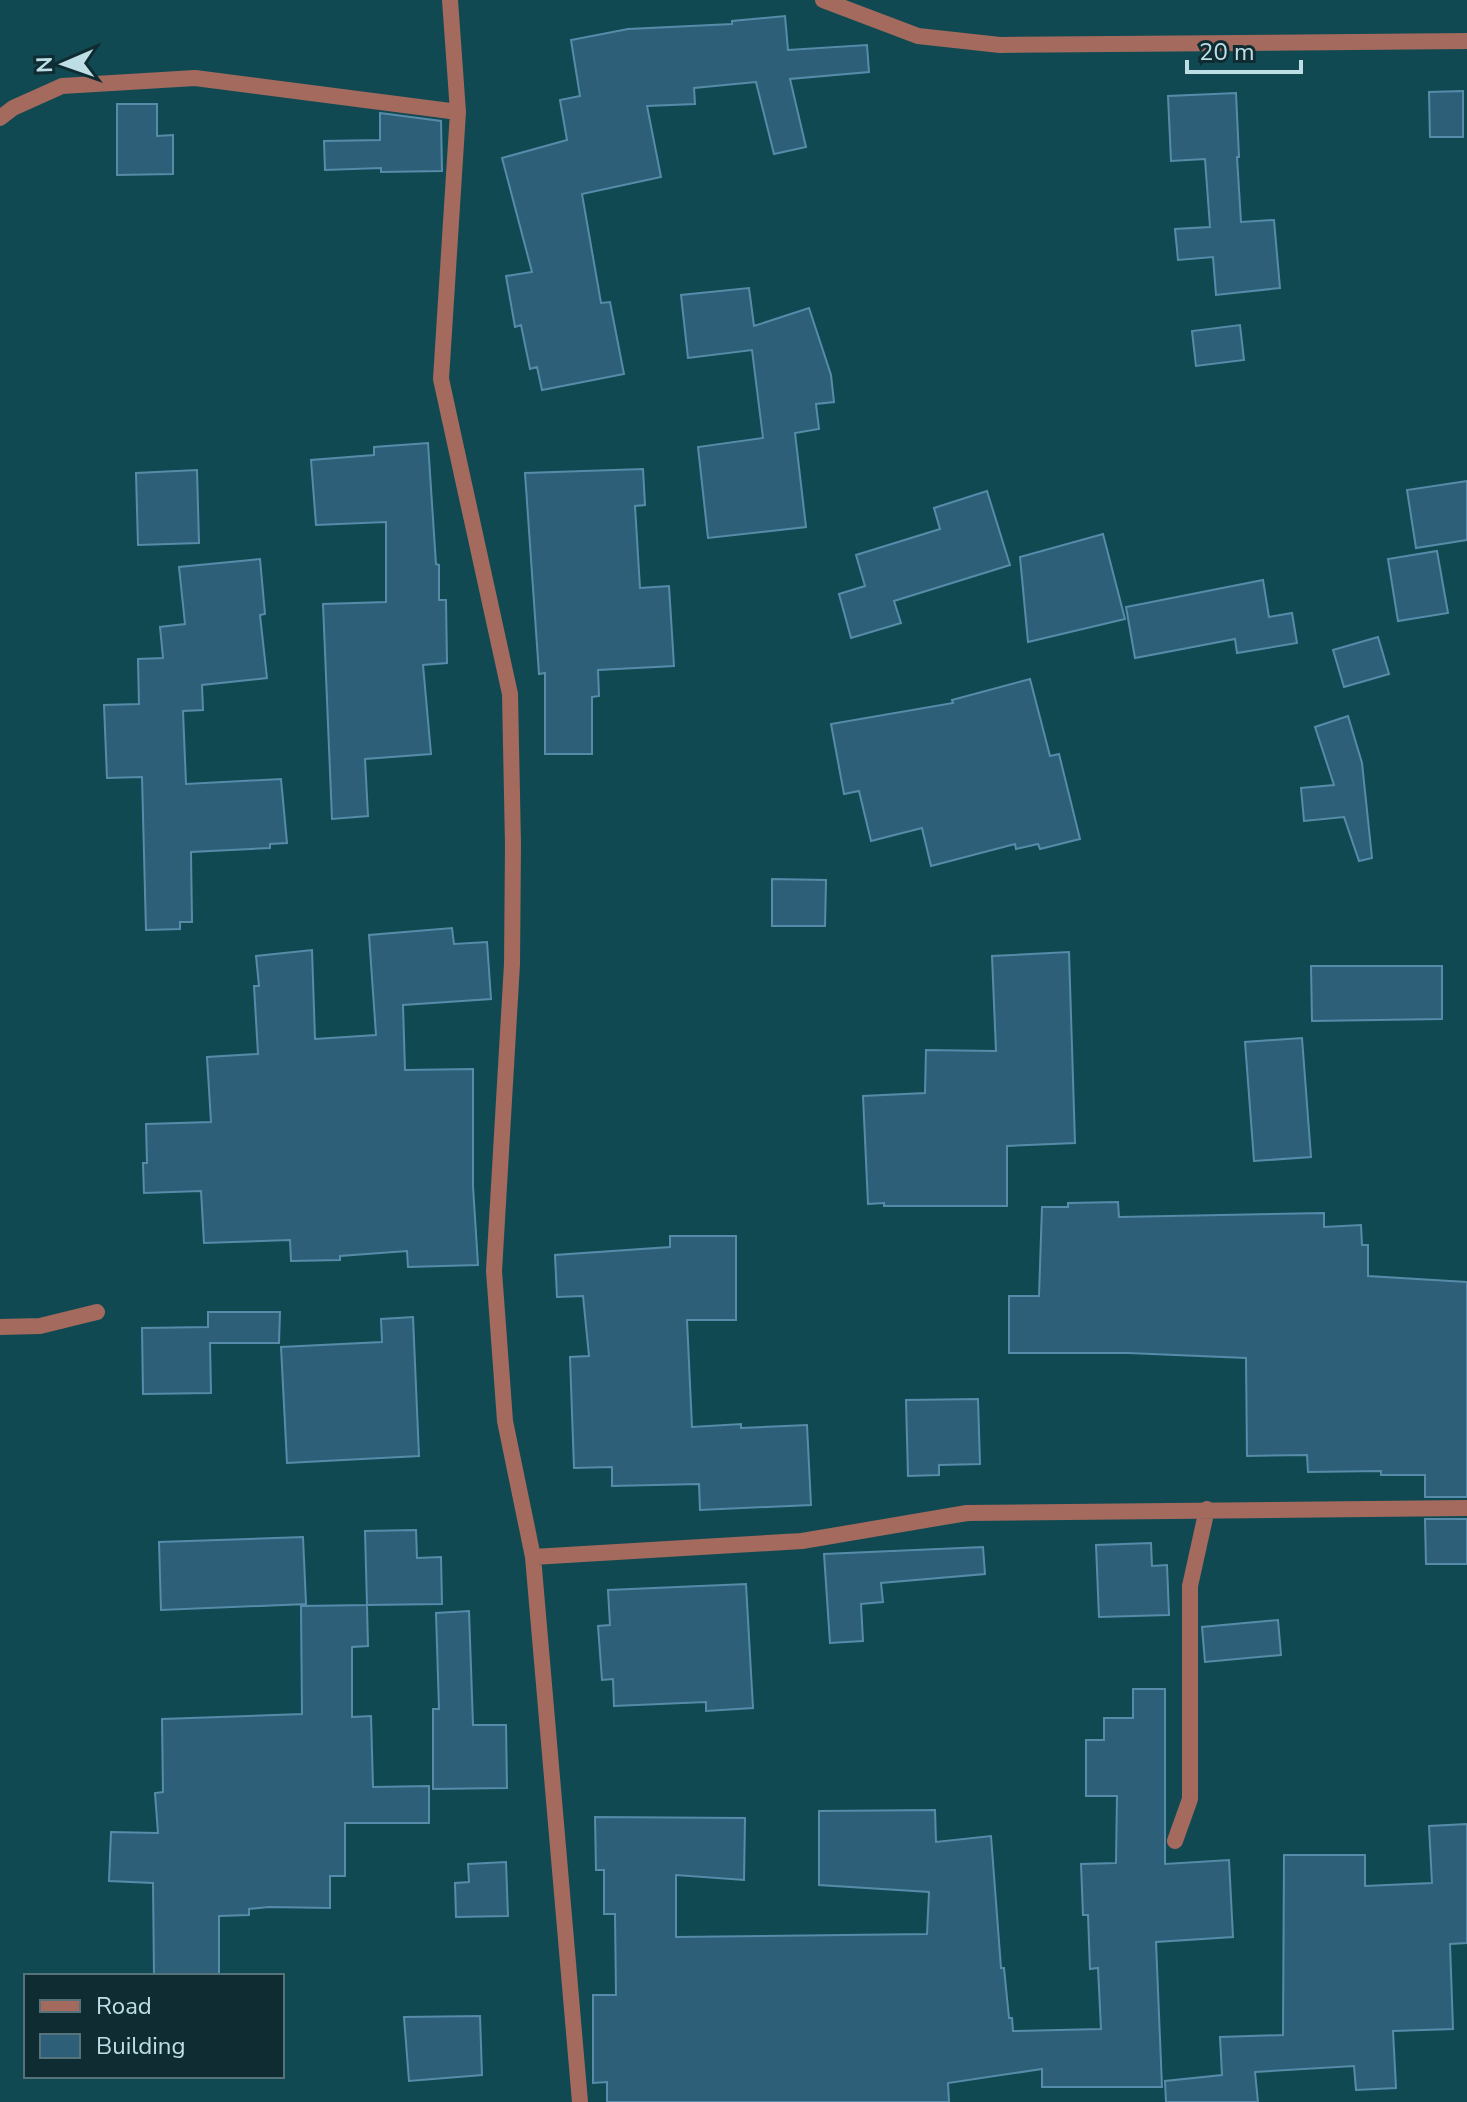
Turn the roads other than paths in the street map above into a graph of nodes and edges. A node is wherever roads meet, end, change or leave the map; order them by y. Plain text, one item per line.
1 (450, 0) edge
2 (823, 0) edge
3 (1467, 41) edge
4 (458, 112) junction
5 (0, 118) edge
6 (97, 1312) dead end
7 (0, 1327) edge
8 (1467, 1508) edge
9 (1207, 1509) junction
10 (533, 1557) junction
11 (1175, 1841) dead end
12 (580, 2102) edge

1 - 4 street
2 - 3 street
4 - 5 street
4 - 10 street
6 - 7 street
8 - 9 street
9 - 10 street
9 - 11 street
10 - 12 street

